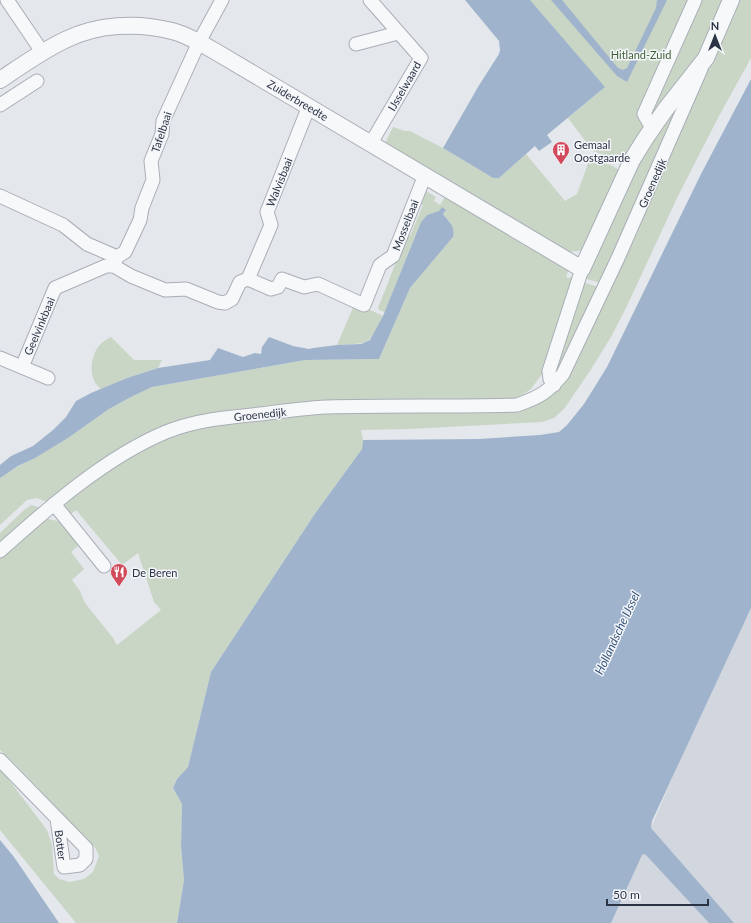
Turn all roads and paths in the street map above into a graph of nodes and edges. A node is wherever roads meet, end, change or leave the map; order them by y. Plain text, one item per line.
1 (7, 0) edge
2 (222, 0) edge
3 (370, 0) edge
4 (695, 0) edge
5 (731, 0) edge
6 (398, 33) junction
7 (199, 42) junction
8 (356, 44) dead end
9 (43, 53) junction
10 (706, 58) junction
11 (0, 80) edge
12 (37, 81) dead end
13 (0, 105) edge
14 (309, 106) junction
15 (652, 128) junction
16 (371, 143) junction
17 (425, 175) junction
18 (0, 196) edge
19 (116, 262) junction
20 (582, 269) junction
21 (248, 279) junction
22 (0, 358) edge
23 (22, 367) junction
24 (48, 378) dead end
25 (554, 385) junction
26 (54, 504) junction
27 (0, 551) edge
28 (104, 566) dead end
29 (0, 760) edge
30 (57, 819) dead end

1 - 9 street
2 - 7 street, Tafelbaai
3 - 6 street, IJsselwaard
4 - 15 street
5 - 10 street
6 - 8 street
6 - 16 street, IJsselwaard
7 - 9 street, Zuiderbreedte
7 - 14 street, Zuiderbreedte
7 - 19 street, Tafelbaai
9 - 11 street, Zuiderbreedte
10 - 15 street
10 - 25 street, Groenedijk
12 - 13 street
14 - 16 street, Zuiderbreedte
14 - 21 street, Walvisbaai
15 - 20 street
16 - 17 street, Zuiderbreedte
17 - 20 street, Zuiderbreedte
17 - 21 street, Mosselbaai
18 - 19 street
19 - 21 street
19 - 23 street, Geelvinkbaai
20 - 25 street
22 - 23 street
23 - 24 street
25 - 26 street, Groenedijk
26 - 27 street, Groenedijk
26 - 28 street
29 - 30 street, Botter

